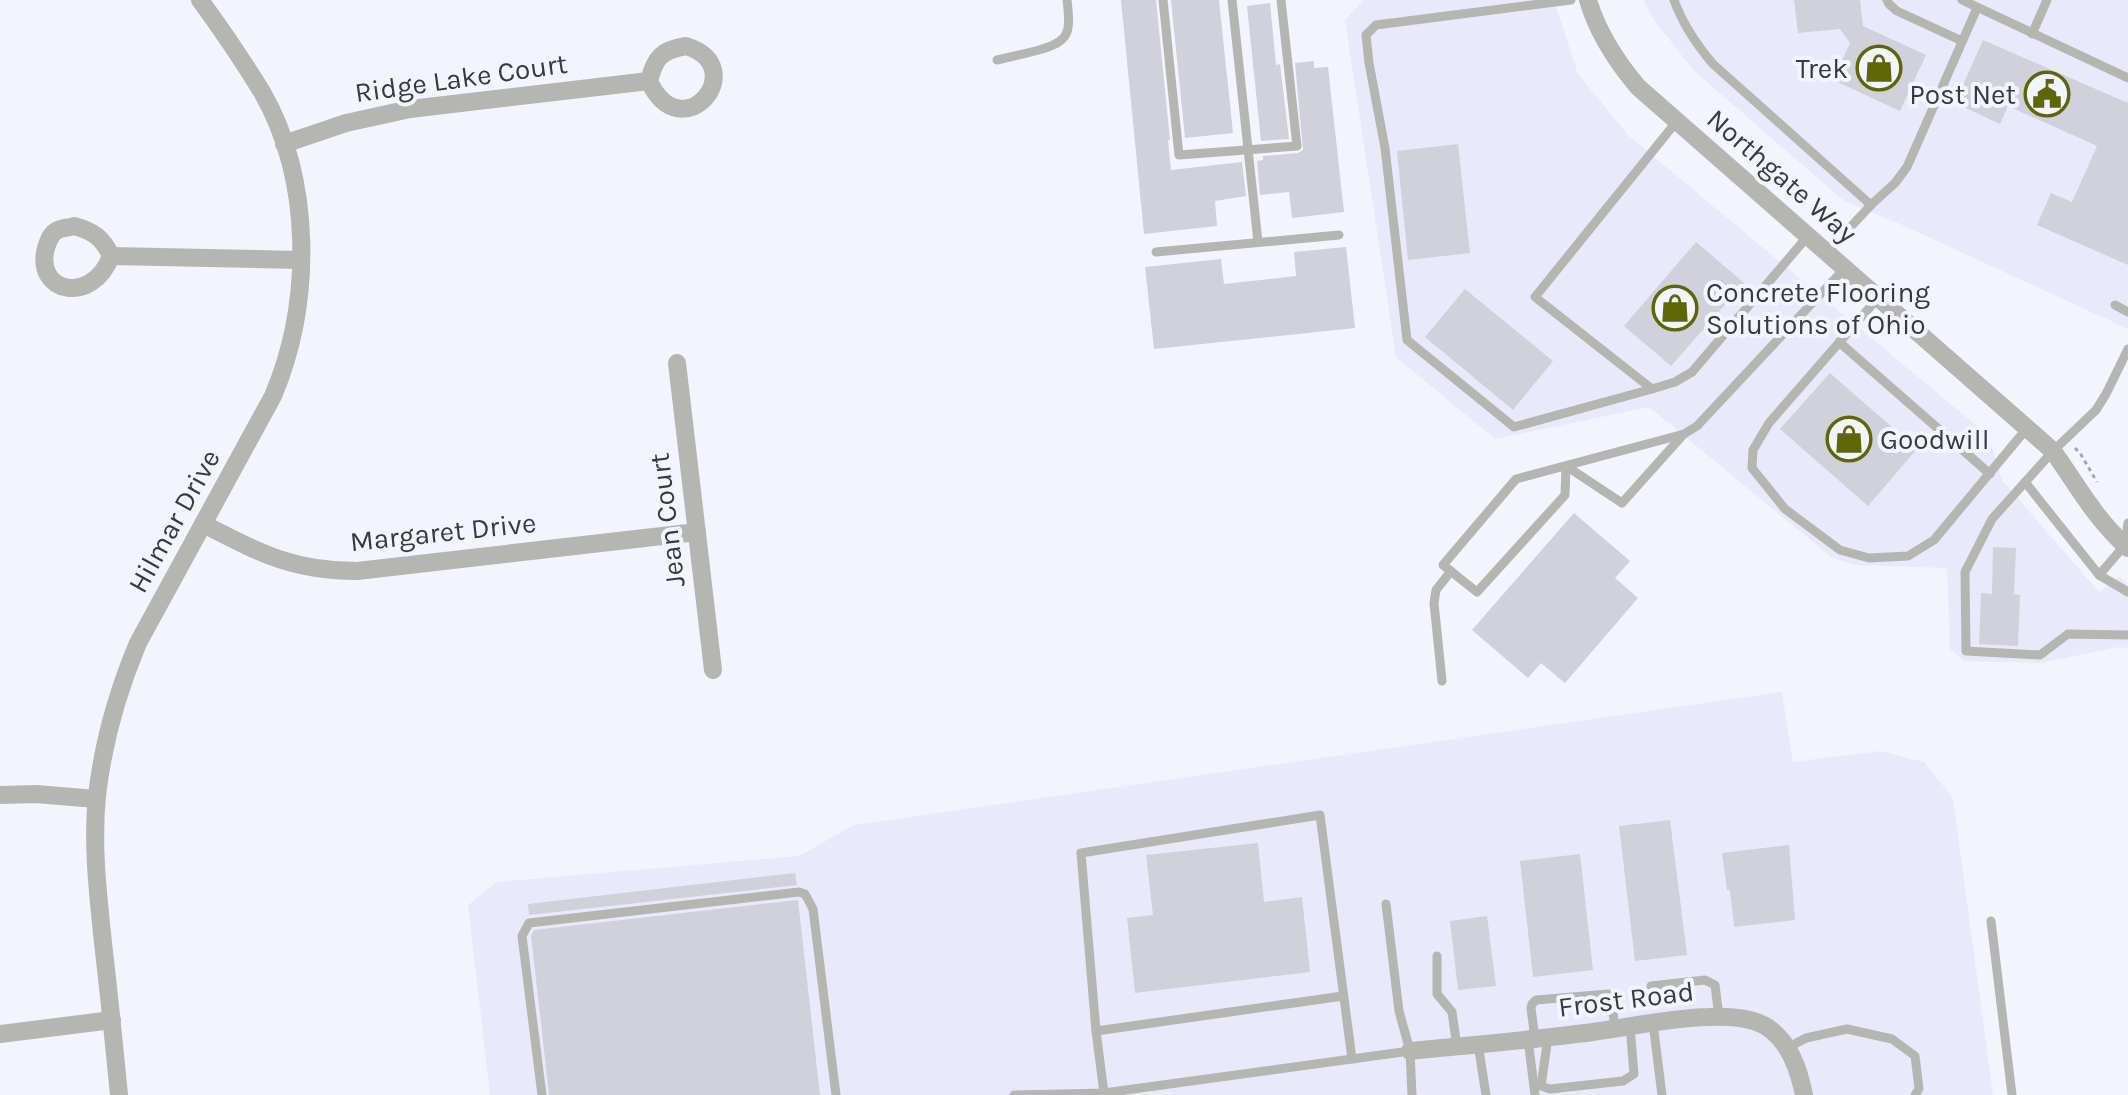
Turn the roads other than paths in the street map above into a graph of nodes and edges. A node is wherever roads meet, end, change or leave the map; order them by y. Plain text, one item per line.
1 (200, 0) edge
2 (1067, 0) edge
3 (1163, 0) edge
4 (1232, 0) edge
5 (1281, 0) edge
6 (1571, 0) edge
7 (1588, 0) edge
8 (1674, 0) edge
9 (1887, 0) edge
10 (1962, 0) edge
11 (2047, 0) edge
12 (1977, 8) junction
13 (2032, 34) junction
14 (1962, 41) junction
15 (997, 60) dead end
16 (2128, 78) edge
17 (649, 81) dead end
18 (1677, 121) junction
19 (284, 144) junction
20 (1248, 150) junction
21 (1871, 205) junction
22 (1339, 235) dead end
23 (1807, 237) junction
24 (1258, 242) junction
25 (1156, 252) dead end
26 (1826, 253) junction
27 (111, 256) dead end
28 (301, 260) junction
29 (1844, 269) junction
30 (1878, 298) junction
31 (2115, 305) dead end
32 (2128, 312) edge
33 (1839, 342) junction
34 (2128, 349) edge
35 (677, 363) dead end
36 (1652, 389) junction
37 (2028, 427) junction
38 (1684, 434) junction
39 (2053, 451) junction
40 (1566, 466) junction
41 (1990, 474) junction
42 (2025, 482) junction
43 (2128, 523) edge
44 (203, 524) junction
45 (697, 532) junction
46 (2126, 546) edge
47 (1451, 571) junction
48 (2099, 575) junction
49 (2128, 592) edge
50 (2128, 635) edge
51 (713, 670) dead end
52 (1442, 681) dead end
53 (0, 795) edge
54 (96, 799) junction
55 (1386, 904) dead end
56 (1991, 921) dead end
57 (1437, 956) dead end
58 (1651, 986) dead end
59 (1343, 996) junction
60 (1719, 1017) junction
61 (112, 1020) junction
62 (1653, 1023) junction
63 (1623, 1027) junction
64 (1096, 1031) junction
65 (0, 1034) edge
66 (1537, 1038) junction
67 (1478, 1044) junction
68 (1457, 1047) junction
69 (1787, 1048) junction
70 (1410, 1051) junction
71 (1352, 1059) junction
72 (1104, 1093) edge
73 (119, 1095) edge
74 (542, 1095) edge
75 (836, 1095) edge
76 (1014, 1095) edge
77 (1412, 1095) edge
78 (1486, 1095) edge
79 (1535, 1095) edge
80 (1662, 1095) edge
81 (1804, 1095) edge
82 (1915, 1095) edge
83 (2012, 1095) edge

1 - 19 street, Hilmar Drive
2 - 15 lane
3 - 20 lane
4 - 20 lane
5 - 20 lane
6 - 36 lane
7 - 18 street, Northgate Way
8 - 21 lane
9 - 14 lane
10 - 12 lane
11 - 13 lane
12 - 13 lane
12 - 14 lane
13 - 16 lane
14 - 21 lane
17 - 19 street, Ridge Lake Court
18 - 23 street, Northgate Way
18 - 36 lane
19 - 28 street, Hilmar Drive
20 - 24 lane
21 - 26 lane
22 - 24 lane
23 - 26 street, Northgate Way
23 - 36 lane
24 - 25 lane
26 - 29 street, Northgate Way
27 - 28 street
28 - 44 street, Hilmar Drive
29 - 30 street, Northgate Way
29 - 38 lane
30 - 33 lane
30 - 37 street, Northgate Way
31 - 32 lane
33 - 41 lane
33 - 41 lane
34 - 39 lane
35 - 45 street, Jean Court
37 - 39 street, Northgate Way
37 - 41 lane
38 - 40 lane
38 - 40 lane
39 - 42 lane
39 - 46 street, Northgate Way
40 - 47 lane
40 - 47 lane
42 - 48 lane
42 - 50 lane
43 - 46 lane
44 - 45 street, Margaret Drive
44 - 54 street, Hilmar Drive
45 - 51 street, Jean Court
46 - 48 lane
47 - 52 lane
48 - 49 lane
53 - 54 street
54 - 61 street, Hilmar Drive
55 - 70 lane
56 - 83 lane
57 - 68 lane
58 - 60 lane
59 - 64 lane
59 - 64 lane
59 - 71 lane
60 - 62 street, Frost Road
60 - 69 street, Frost Road
61 - 65 street
61 - 73 street, Hilmar Drive
62 - 63 street, Frost Road
62 - 80 lane
63 - 66 street, Frost Road
63 - 66 lane
63 - 66 lane
64 - 72 lane
66 - 67 street, Frost Road
66 - 79 lane
67 - 68 street, Frost Road
67 - 78 lane
68 - 70 street, Frost Road
69 - 81 street, Frost Road
69 - 82 lane
70 - 71 lane
70 - 77 lane
71 - 72 lane
72 - 76 lane
74 - 75 lane

